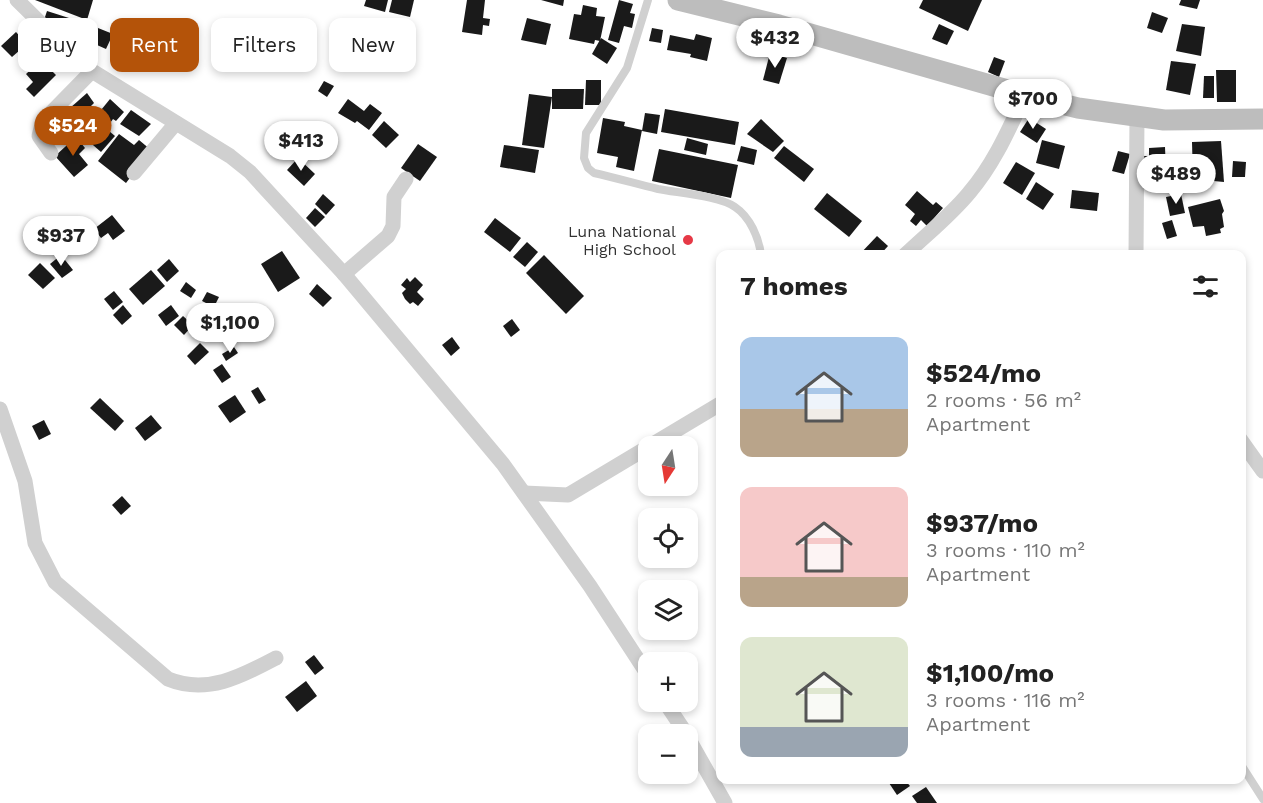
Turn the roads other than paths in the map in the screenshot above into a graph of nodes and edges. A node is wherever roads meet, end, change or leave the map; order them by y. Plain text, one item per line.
1 (17, 0) edge
2 (648, 0) edge
3 (678, 0) edge
4 (35, 18) edge
5 (91, 72) edge
6 (94, 72) edge
7 (1025, 95) junction
8 (1137, 116) junction
9 (1263, 119) edge
10 (176, 123) junction
11 (51, 153) dead end
12 (134, 173) dead end
13 (406, 178) dead end
14 (760, 250) edge
15 (910, 250) edge
16 (1136, 250) edge
17 (344, 273) junction
18 (716, 406) edge
19 (0, 409) edge
20 (1246, 447) edge
21 (1263, 471) edge
22 (524, 493) junction
23 (276, 658) dead end
24 (638, 660) edge
25 (698, 755) edge
26 (1246, 772) edge
27 (1263, 799) edge
28 (725, 803) edge

1 - 4 street
2 - 14 lane
3 - 7 main road
5 - 11 street
6 - 10 street
7 - 8 main road
7 - 15 street
8 - 9 main road
8 - 16 street
10 - 12 street
10 - 17 street
13 - 17 street
17 - 22 street
18 - 22 street
19 - 23 street
20 - 21 street
22 - 24 street
25 - 28 street
26 - 27 lane

